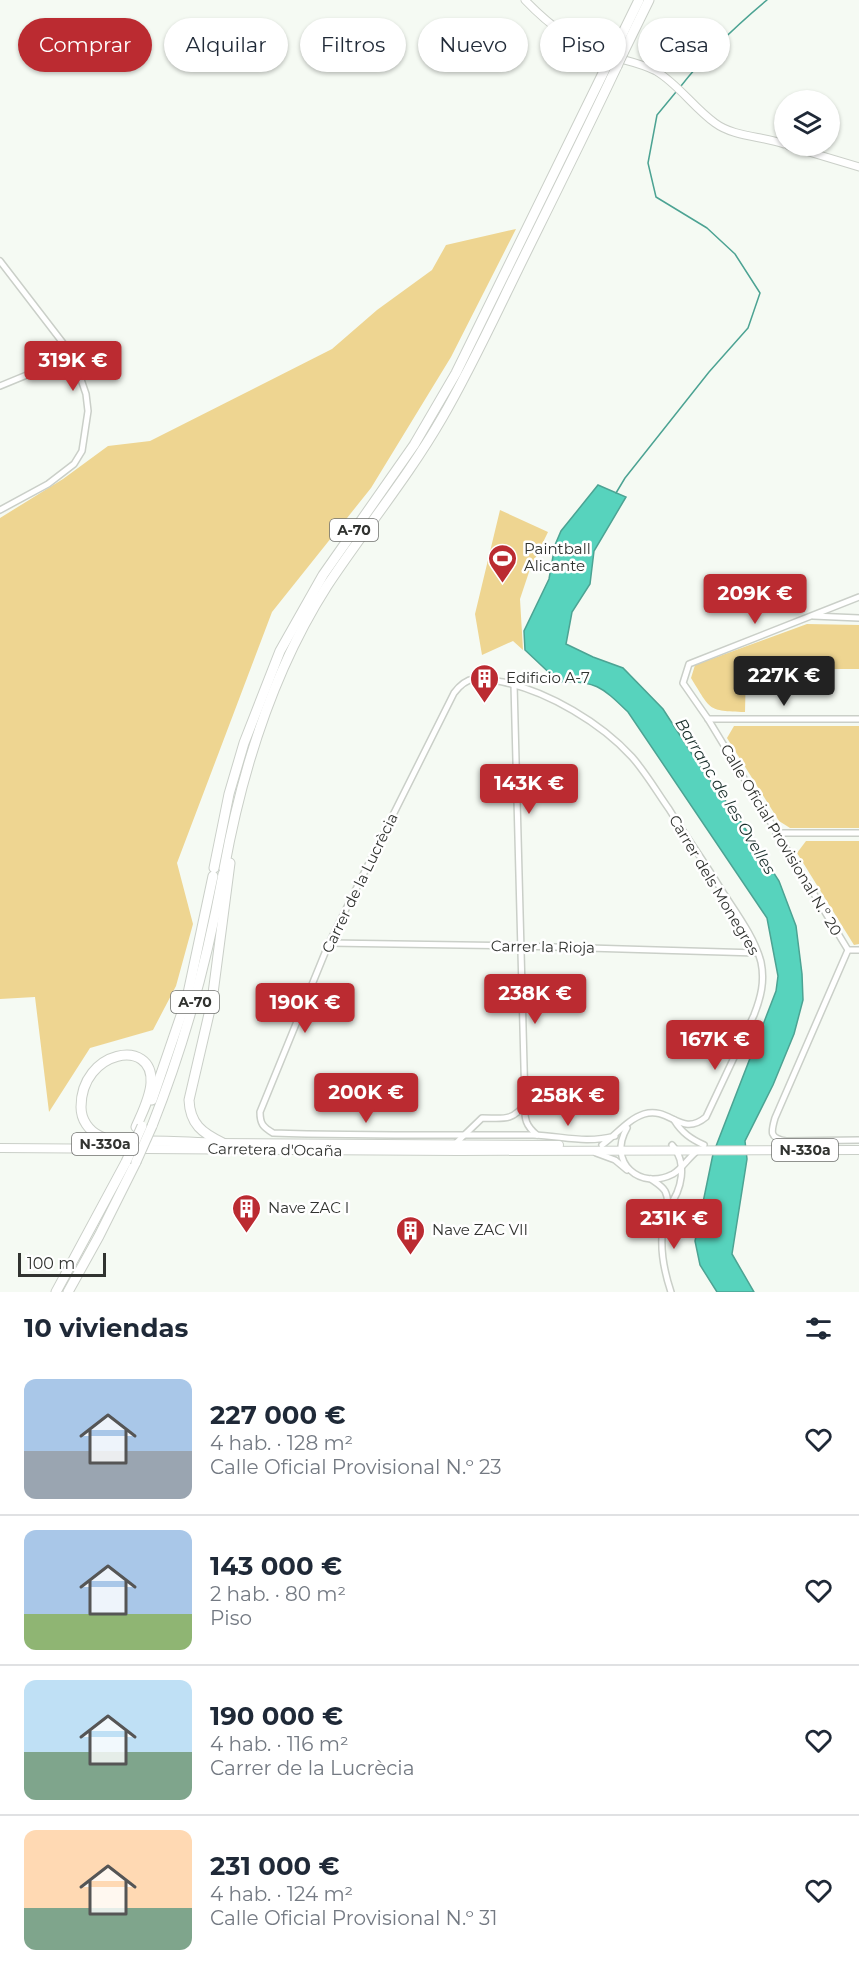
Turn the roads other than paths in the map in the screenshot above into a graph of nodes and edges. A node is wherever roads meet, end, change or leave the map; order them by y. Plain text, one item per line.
1 (525, 0) edge
2 (639, 0) edge
3 (649, 0) edge
4 (626, 33) edge
5 (626, 39) edge
6 (608, 72) edge
7 (774, 140) edge
8 (822, 156) edge
9 (859, 167) edge
10 (541, 212) junction
11 (0, 261) edge
12 (73, 356) junction
13 (0, 386) edge
14 (0, 510) edge
15 (859, 597) edge
16 (808, 616) junction
17 (859, 618) edge
18 (467, 680) joint
19 (514, 684) junction
20 (262, 719) junction
21 (708, 719) junction
22 (859, 719) edge
23 (776, 833) junction
24 (859, 833) edge
25 (218, 872) junction
26 (329, 943) junction
27 (521, 946) junction
28 (848, 950) junction
29 (859, 950) edge
30 (757, 953) junction
31 (525, 1104) junction
32 (674, 1120) junction
33 (631, 1122) junction
34 (143, 1126) junction
35 (263, 1127) joint
36 (341, 1135) junction
37 (368, 1135) junction
38 (537, 1135) junction
39 (385, 1136) junction
40 (464, 1136) junction
41 (615, 1136) junction
42 (859, 1140) edge
43 (0, 1143) edge
44 (209, 1143) junction
45 (223, 1143) junction
46 (588, 1143) junction
47 (358, 1144) junction
48 (424, 1145) junction
49 (454, 1145) junction
50 (602, 1145) junction
51 (621, 1147) junction
52 (0, 1148) edge
53 (674, 1148) junction
54 (702, 1148) junction
55 (859, 1148) edge
56 (550, 1151) junction
57 (681, 1167) junction
58 (630, 1172) junction
59 (651, 1179) junction
60 (127, 1182) junction
61 (667, 1209) junction
62 (56, 1292) edge
63 (68, 1292) edge
64 (74, 1292) edge
65 (671, 1292) edge

1 - 7 street
2 - 4 highway, A-70
3 - 5 highway, A-70
6 - 10 highway, A-70, bridge
8 - 9 street
10 - 20 highway, A-70
10 - 25 highway, A-70
11 - 12 street
12 - 13 street
12 - 14 street
15 - 16 street
16 - 17 street
16 - 21 street, Calle Oficial Provisional N.º 20
18 - 19 street, Carrer dels Monegres
18 - 26 street, Carrer de la Lucrècia
19 - 27 street
19 - 30 street, Carrer dels Monegres
20 - 25 highway, A-70
20 - 45 highway
21 - 22 street
21 - 23 street, Calle Oficial Provisional N.º 20
23 - 24 street
23 - 28 street, Calle Oficial Provisional N.º 20
25 - 34 highway, A-70
26 - 27 street, Carrer la Rioja
26 - 35 street, Carrer de la Lucrècia
27 - 30 street, Carrer la Rioja
27 - 31 street
28 - 29 street
28 - 42 street, Calle Oficial Provisional N.º 20
30 - 32 street, Carrer dels Monegres
31 - 38 street
31 - 40 street
32 - 33 street, Carrer dels Monegres
32 - 54 street
33 - 41 street
33 - 51 street
34 - 44 highway
34 - 60 highway, A-70, bridge
34 - 62 highway, A-70, bridge
35 - 36 street, Carretera d'Ocaña
36 - 37 street, Carretera d'Ocaña
36 - 47 street, Carretera d'Ocaña
37 - 39 street, Carretera d'Ocaña
37 - 47 street, Carretera d'Ocaña
38 - 40 street, Carretera d'Ocaña
38 - 46 street, Carretera d'Ocaña
39 - 40 street, Carretera d'Ocaña
39 - 48 street, Carretera d'Ocaña
40 - 49 street
41 - 46 street, Carretera d'Ocaña
41 - 50 street
43 - 44 main road, Carretera d'Ocaña / N-330a
44 - 45 main road, Carretera d'Ocaña / N-330a
45 - 47 main road, Carretera d'Ocaña / N-330a
46 - 49 main road, Carretera d'Ocaña / N-330a
46 - 50 main road, Carretera d'Ocaña / N-330a
47 - 48 main road, Carretera d'Ocaña / N-330a
48 - 49 main road, Carretera d'Ocaña / N-330a
50 - 51 main road, Carretera d'Ocaña / N-330a
51 - 53 main road, Carretera d'Ocaña / N-330a
51 - 56 main road, Carretera d'Ocaña / N-330a
51 - 58 street
52 - 56 main road, Carretera d'Ocaña / N-330a
53 - 54 main road, Carretera d'Ocaña / N-330a
53 - 57 street
54 - 55 main road, Carretera d'Ocaña / N-330a
54 - 57 street
56 - 58 street, Carretera d'Ocaña
57 - 59 street
57 - 61 street
58 - 59 street, Carretera d'Ocaña
59 - 61 street
60 - 63 highway, A-70
60 - 64 highway
61 - 65 street

